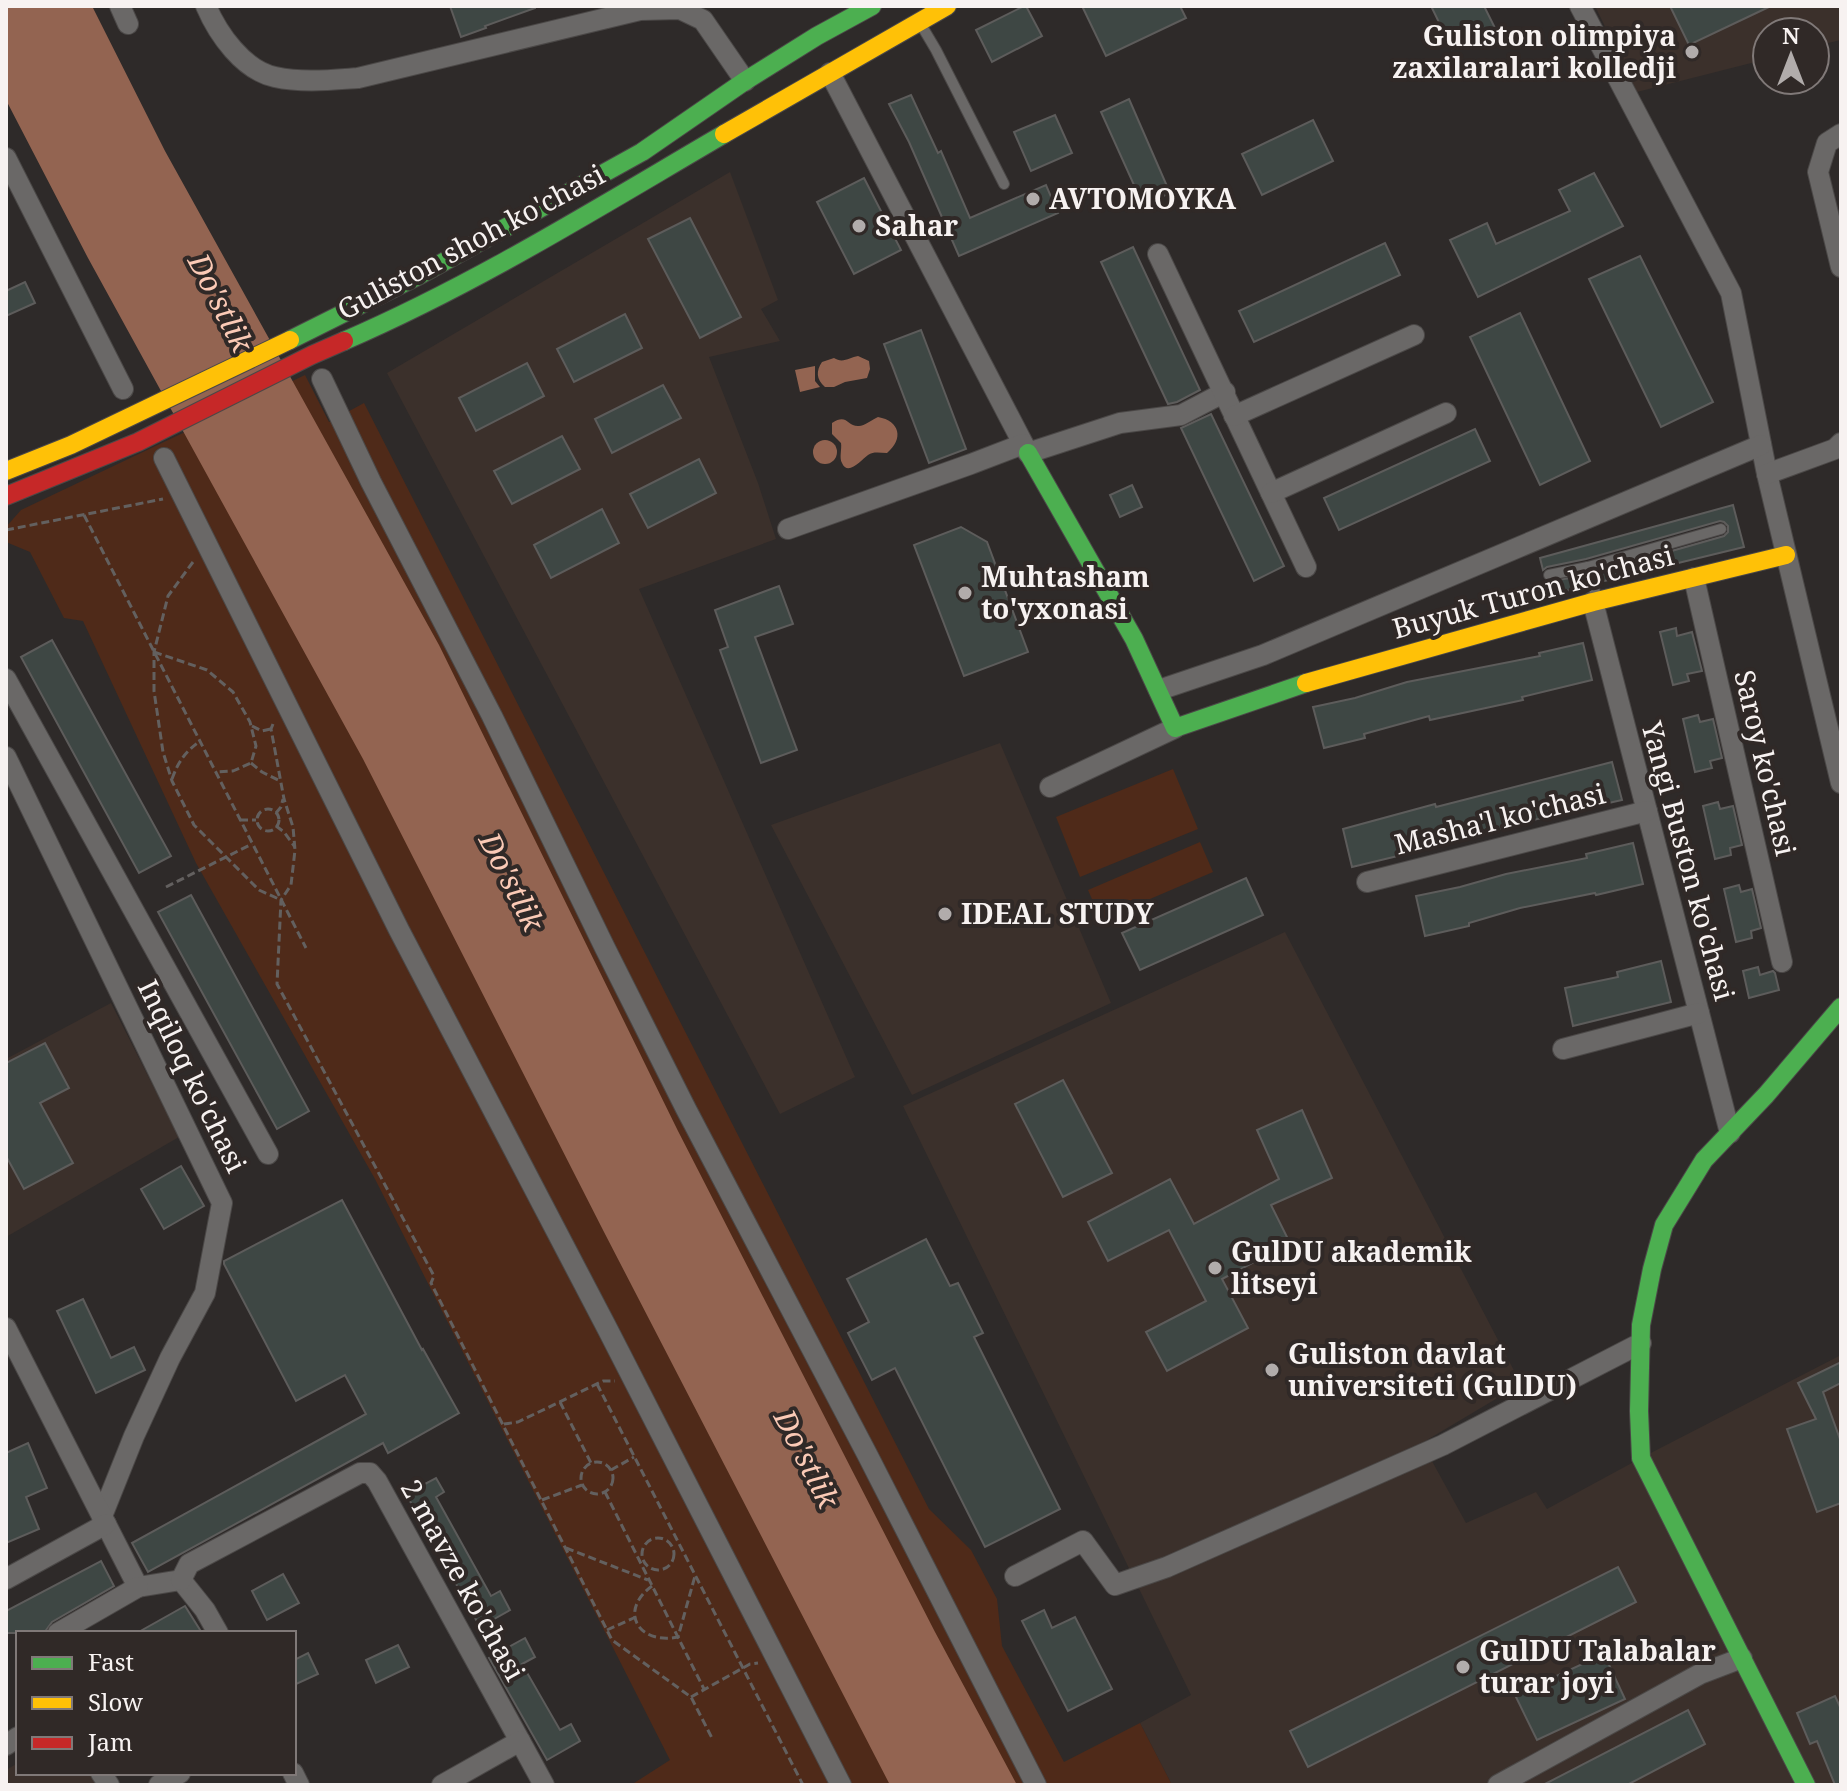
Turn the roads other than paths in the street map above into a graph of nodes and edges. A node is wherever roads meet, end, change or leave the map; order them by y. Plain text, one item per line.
1 (206, 6) edge
2 (872, 6) edge
3 (947, 6) edge
4 (1580, 6) edge
5 (679, 8) edge
6 (919, 22) junction
7 (830, 73) junction
8 (745, 81) junction
9 (1841, 134) edge
10 (6, 158) edge
11 (1004, 184) dead end
12 (1158, 254) dead end
13 (1840, 262) edge
14 (1414, 335) dead end
15 (322, 379) dead end
16 (123, 389) dead end
17 (1225, 392) junction
18 (1446, 413) dead end
19 (1234, 416) junction
20 (1841, 443) edge
21 (1761, 445) junction
22 (1026, 449) junction
23 (164, 458) dead end
24 (6, 471) edge
25 (1767, 474) junction
26 (1271, 493) junction
27 (6, 496) edge
28 (788, 529) dead end
29 (1721, 529) dead end
30 (1786, 555) junction
31 (1306, 567) dead end
32 (1588, 567) junction
33 (1549, 575) dead end
34 (1694, 578) junction
35 (1595, 602) junction
36 (6, 679) edge
37 (1159, 690) junction
38 (1835, 724) edge
39 (1175, 728) junction
40 (6, 757) edge
41 (1841, 783) edge
42 (1050, 787) dead end
43 (1647, 811) junction
44 (1367, 882) dead end
45 (1782, 962) dead end
46 (1841, 1007) edge
47 (1699, 1013) junction
48 (1563, 1049) dead end
49 (1730, 1133) junction
50 (268, 1154) dead end
51 (6, 1328) edge
52 (1641, 1343) junction
53 (104, 1520) junction
54 (1015, 1576) dead end
55 (6, 1579) edge
56 (181, 1580) junction
57 (138, 1587) junction
58 (61, 1631) edge
59 (217, 1631) edge
60 (1742, 1658) junction
61 (520, 1741) junction
62 (176, 1775) edge
63 (159, 1785) edge
64 (442, 1785) edge
65 (544, 1785) edge
66 (841, 1785) edge
67 (1036, 1785) edge
68 (1498, 1785) edge
69 (1806, 1785) edge

1 - 5 street
2 - 8 main road, Guliston shoh ko'chasi
3 - 6 main road, Guliston shoh ko'chasi
4 - 21 street
5 - 8 street
6 - 7 main road, Guliston shoh ko'chasi
6 - 11 lane
7 - 22 street
7 - 27 main road, Guliston shoh ko'chasi
8 - 24 main road, Guliston shoh ko'chasi
9 - 13 street
10 - 16 street
12 - 17 street
14 - 19 street
15 - 67 street
17 - 19 street
17 - 22 street
18 - 26 street
19 - 26 street
20 - 25 street
21 - 25 street
21 - 37 street
22 - 28 street
22 - 37 main road
23 - 66 street
25 - 30 street
26 - 31 street
29 - 32 lane
30 - 34 main road, Buyuk Turon ko'chasi
30 - 38 street
32 - 33 lane
32 - 35 lane
34 - 35 main road, Buyuk Turon ko'chasi
34 - 45 street, Saroy ko'chasi
35 - 39 main road, Buyuk Turon ko'chasi
35 - 43 street, Yangi Buston ko'chasi
36 - 50 street
37 - 39 main road
38 - 41 street
39 - 42 street
40 - 53 street, Inqiloq ko'chasi
43 - 44 street, Masha'l ko'chasi
43 - 47 street, Yangi Buston ko'chasi
46 - 49 main road
47 - 48 street
47 - 49 street, Yangi Buston ko'chasi
49 - 52 main road
51 - 53 street
52 - 54 street
52 - 60 main road
53 - 55 street
53 - 57 street
56 - 57 street
56 - 59 street
56 - 61 street, 2 mavze ko'chasi
57 - 58 street
60 - 68 street
60 - 69 main road
61 - 64 street
61 - 65 street
62 - 63 street

